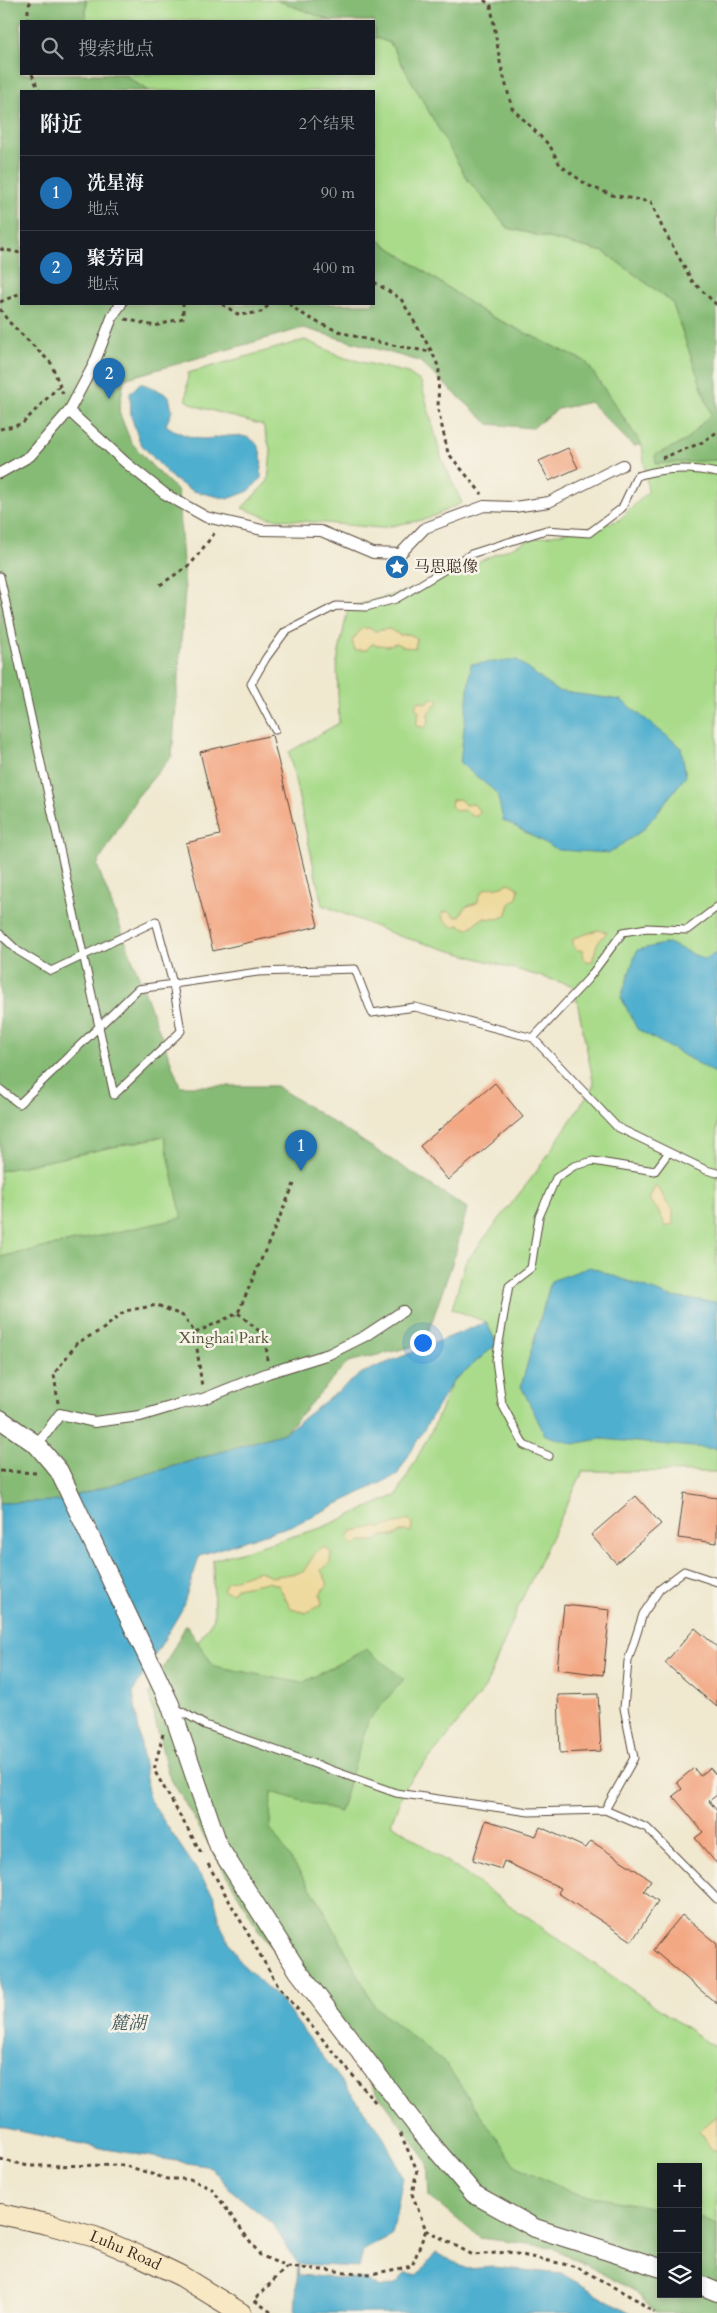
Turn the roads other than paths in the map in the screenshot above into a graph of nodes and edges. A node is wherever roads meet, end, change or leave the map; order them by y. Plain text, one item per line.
1 (120, 305) edge
2 (70, 411) junction
3 (623, 465) dead end
4 (0, 473) edge
5 (717, 473) edge
6 (0, 576) edge
7 (275, 730) dead end
8 (717, 907) edge
9 (0, 934) edge
10 (84, 956) junction
11 (173, 984) junction
12 (99, 1026) junction
13 (534, 1038) junction
14 (0, 1089) edge
15 (669, 1152) junction
16 (717, 1173) edge
17 (403, 1311) dead end
18 (0, 1419) edge
19 (37, 1445) junction
20 (549, 1456) dead end
21 (717, 1582) edge
22 (170, 1704) junction
23 (605, 1810) junction
24 (717, 1899) edge
25 (0, 2214) edge
26 (657, 2267) edge
27 (702, 2286) edge
28 (717, 2292) edge
29 (241, 2313) edge

1 - 2 street
2 - 3 street
2 - 4 street
5 - 7 lane
6 - 10 lane
8 - 13 lane
9 - 10 lane
10 - 11 lane
10 - 12 lane
11 - 12 lane
11 - 12 lane
11 - 13 lane
12 - 14 lane
13 - 15 lane
15 - 16 lane
15 - 20 lane
17 - 19 street
18 - 19 street
19 - 22 street
21 - 23 lane
22 - 23 lane
22 - 26 street
23 - 24 lane
25 - 29 main road, Luhu Road
27 - 28 street

